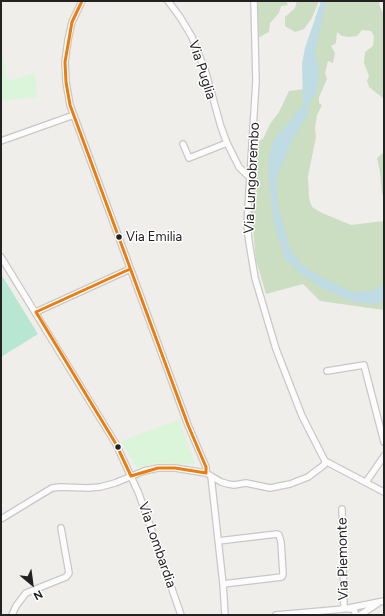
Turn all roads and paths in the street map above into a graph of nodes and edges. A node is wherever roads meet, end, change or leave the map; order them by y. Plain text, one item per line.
1 (82, 1) edge
2 (168, 1) edge
3 (254, 1) edge
4 (74, 115) junction
5 (1, 141) edge
6 (227, 143) junction
7 (183, 144) dead end
8 (251, 177) junction
9 (1, 257) edge
10 (130, 269) junction
11 (36, 312) junction
12 (327, 371) dead end
13 (384, 442) edge
14 (384, 456) edge
15 (325, 461) junction
16 (209, 474) junction
17 (131, 476) junction
18 (366, 482) junction
19 (384, 492) edge
20 (342, 510) dead end
21 (1, 519) edge
22 (61, 528) dead end
23 (218, 541) junction
24 (223, 584) junction
25 (382, 601) edge
26 (344, 609) junction
27 (12, 615) edge
28 (181, 615) edge
29 (224, 615) edge
30 (276, 615) edge
31 (355, 615) edge
32 (360, 615) edge

1 - 4 street
2 - 6 street, Via Puglia
3 - 8 street, Via Lungobrembo
4 - 5 street
4 - 10 street
6 - 7 street
6 - 8 street, Via Puglia
8 - 15 street, Via Lungobrembo
9 - 11 street, Via Lombardia
10 - 11 street
10 - 16 street
11 - 17 street, Via Lombardia
12 - 13 street
14 - 18 street
15 - 16 street
15 - 18 street
16 - 17 street
16 - 23 street
17 - 21 street
17 - 28 street, Via Lombardia
18 - 19 street
20 - 26 street, Via Piemonte
22 - 27 street
23 - 24 street
23 - 24 street
24 - 29 street
25 - 26 street
25 - 32 street
26 - 30 street
26 - 31 street

